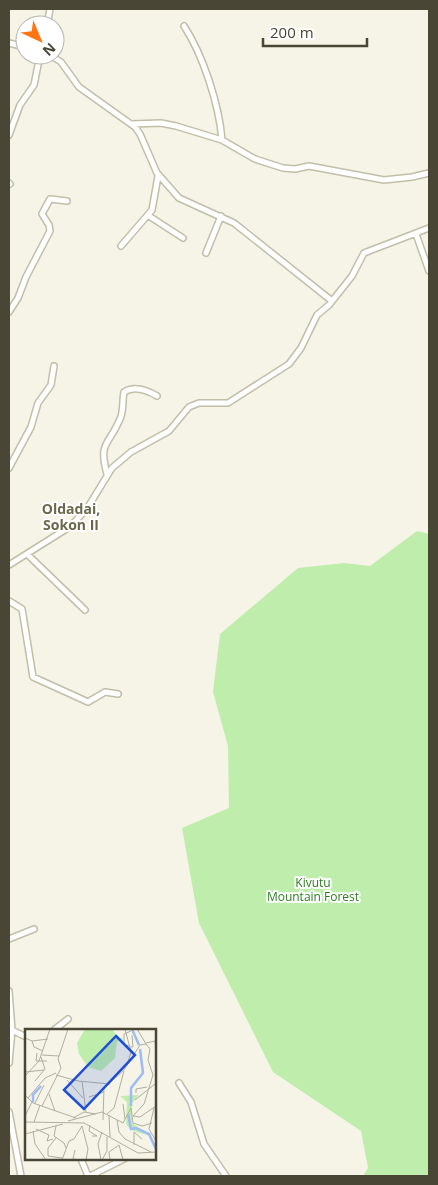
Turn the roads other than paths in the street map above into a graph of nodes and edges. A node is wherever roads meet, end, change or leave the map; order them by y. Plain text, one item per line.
1 (184, 26) dead end
2 (38, 65) edge
3 (63, 65) edge
4 (131, 124) junction
5 (9, 135) edge
6 (222, 140) junction
7 (429, 173) edge
8 (158, 176) junction
9 (67, 201) dead end
10 (149, 216) junction
11 (221, 216) junction
12 (429, 228) edge
13 (416, 234) junction
14 (183, 238) dead end
15 (121, 246) dead end
16 (206, 253) dead end
17 (429, 271) edge
18 (332, 301) junction
19 (9, 312) edge
20 (54, 366) dead end
21 (156, 396) dead end
22 (9, 468) edge
23 (107, 474) junction
24 (26, 554) junction
25 (9, 565) edge
26 (9, 601) edge
27 (85, 610) dead end
28 (118, 694) dead end
29 (34, 929) dead end
30 (9, 939) edge
31 (9, 991) edge
32 (68, 1019) dead end
33 (55, 1029) edge
34 (12, 1030) junction
35 (25, 1036) edge
36 (9, 1063) edge
37 (179, 1083) dead end
38 (9, 1112) edge
39 (81, 1160) edge
40 (122, 1160) edge
41 (21, 1176) edge
42 (89, 1176) edge
43 (226, 1176) edge

1 - 6 street
2 - 5 street
3 - 4 street
4 - 6 street
4 - 8 street
6 - 7 street
8 - 10 street
8 - 11 street
9 - 19 street
10 - 14 street
10 - 15 street
11 - 16 street
11 - 18 street
12 - 13 street
13 - 17 street
13 - 18 street
18 - 23 street
20 - 22 street
21 - 23 street
23 - 24 street
24 - 25 street
24 - 27 street
26 - 28 street
29 - 30 street
31 - 34 street
32 - 33 street
34 - 35 street
34 - 36 street
37 - 43 street
38 - 41 street
39 - 42 street
40 - 42 street

